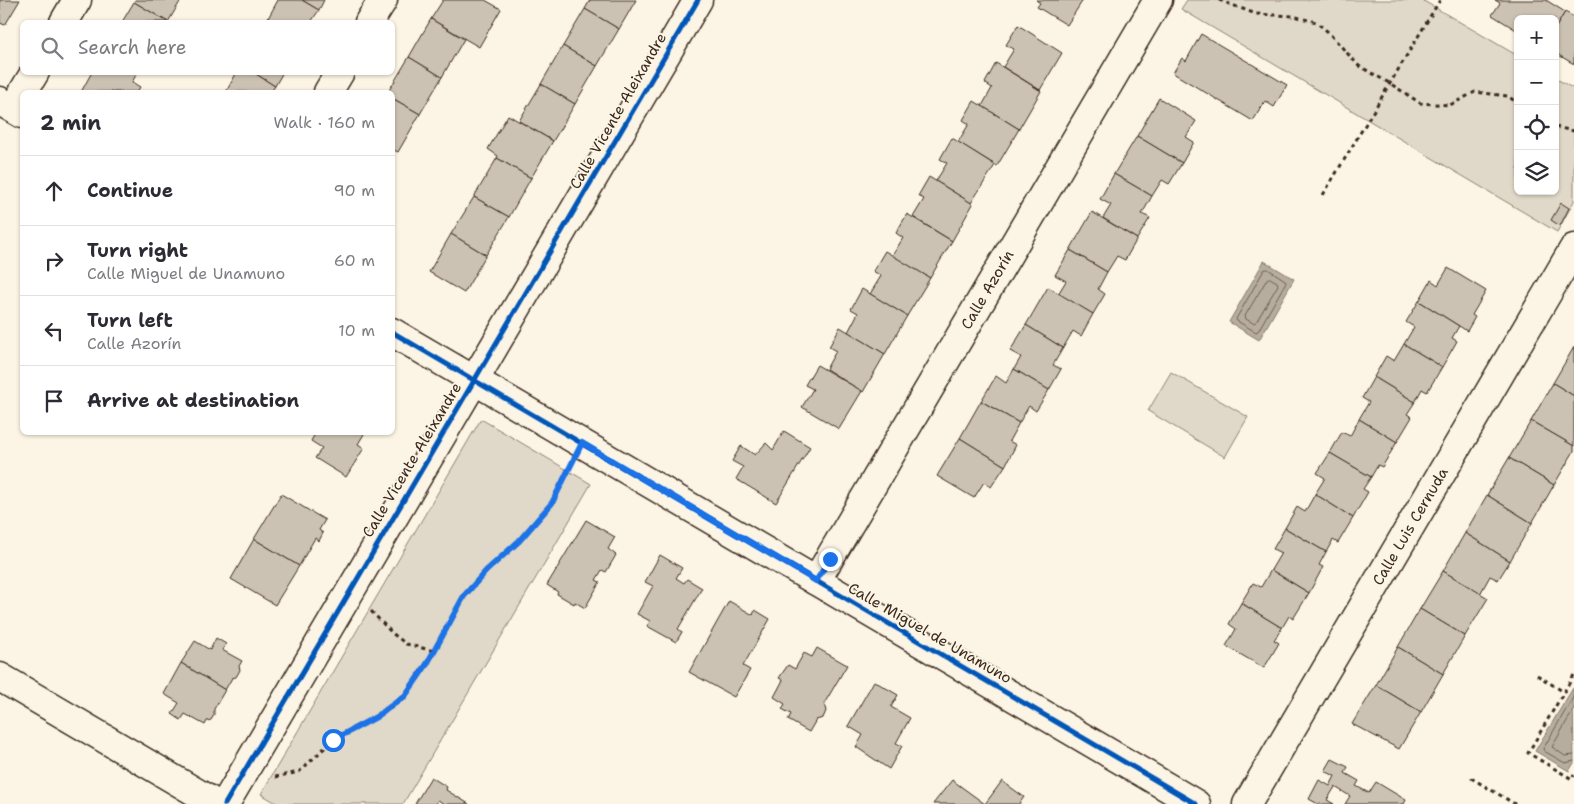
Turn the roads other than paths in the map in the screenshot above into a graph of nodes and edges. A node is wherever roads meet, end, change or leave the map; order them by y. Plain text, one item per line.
1 (77, 0) edge
2 (382, 0) edge
3 (698, 0) edge
4 (1158, 0) edge
5 (65, 20) edge
6 (370, 20) edge
7 (33, 75) edge
8 (338, 75) edge
9 (24, 90) edge
10 (329, 90) edge
11 (1574, 248) edge
12 (395, 334) edge
13 (474, 380) junction
14 (816, 581) junction
15 (0, 677) edge
16 (230, 794) edge
17 (216, 804) edge
18 (1196, 804) edge
19 (1247, 804) edge

1 - 5 street
2 - 6 street
3 - 13 street, Calle Vicente Aleixandre
4 - 14 street, Calle Azorín
7 - 9 street
8 - 10 street
11 - 19 street, Calle Luis Cernuda
12 - 13 street, Calle Miguel de Unamuno
13 - 14 street, Calle Miguel de Unamuno
13 - 16 street, Calle Vicente Aleixandre
14 - 18 street, Calle Miguel de Unamuno
15 - 17 street

